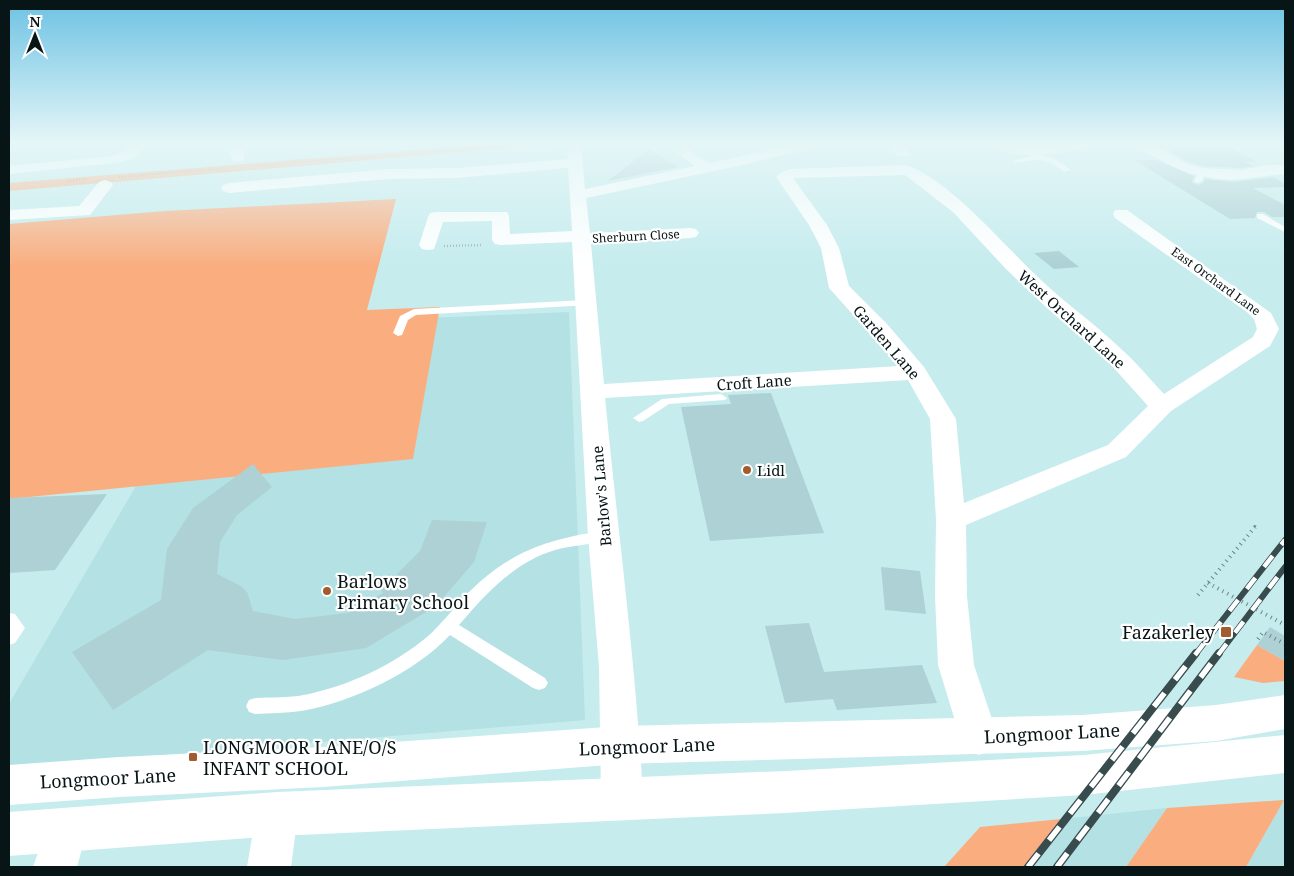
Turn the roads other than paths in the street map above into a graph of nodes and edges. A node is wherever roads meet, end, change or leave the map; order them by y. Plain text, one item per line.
1 (104, 183) edge
2 (287, 183) edge
3 (578, 183) edge
4 (637, 183) edge
5 (788, 183) edge
6 (931, 183) edge
7 (229, 188) dead end
8 (579, 195) junction
9 (1121, 214) dead end
10 (9, 215) edge
11 (1260, 216) dead end
12 (1285, 230) edge
13 (690, 233) dead end
14 (582, 238) junction
15 (428, 245) road end
16 (586, 302) junction
17 (398, 333) dead end
18 (916, 372) junction
19 (592, 392) junction
20 (721, 398) dead end
21 (1162, 406) junction
22 (639, 418) dead end
23 (951, 520) junction
24 (603, 536) junction
25 (9, 619) edge
26 (448, 626) junction
27 (9, 638) edge
28 (539, 683) dead end
29 (255, 706) dead end
30 (1285, 712) edge
31 (979, 737) junction
32 (621, 745) junction
33 (1285, 754) edge
34 (9, 785) edge
35 (622, 798) junction
36 (277, 814) junction
37 (9, 834) edge
38 (60, 848) edge
39 (269, 867) edge

1 - 10 street
2 - 7 street
3 - 8 street, Barlow's Lane
4 - 8 street
5 - 18 street, Garden Lane
6 - 21 street, West Orchard Lane
8 - 14 street, Barlow's Lane
9 - 21 street, East Orchard Lane
11 - 12 lane
13 - 14 street, Sherburn Close
14 - 15 street, Sherburn Close
14 - 16 street, Barlow's Lane
16 - 17 lane
16 - 19 street, Barlow's Lane
18 - 19 street, Croft Lane
18 - 23 street, Garden Lane
19 - 24 street, Barlow's Lane
20 - 22 lane
21 - 23 street
23 - 31 street, Garden Lane
24 - 26 lane
24 - 32 street, Barlow's Lane
25 - 27 lane
26 - 28 lane
26 - 29 lane
30 - 31 main road, Longmoor Lane
31 - 32 main road, Longmoor Lane
32 - 34 main road, Longmoor Lane
32 - 35 street, Barlow's Lane
33 - 35 main road
35 - 36 main road
36 - 38 main road
36 - 39 street
37 - 38 main road

